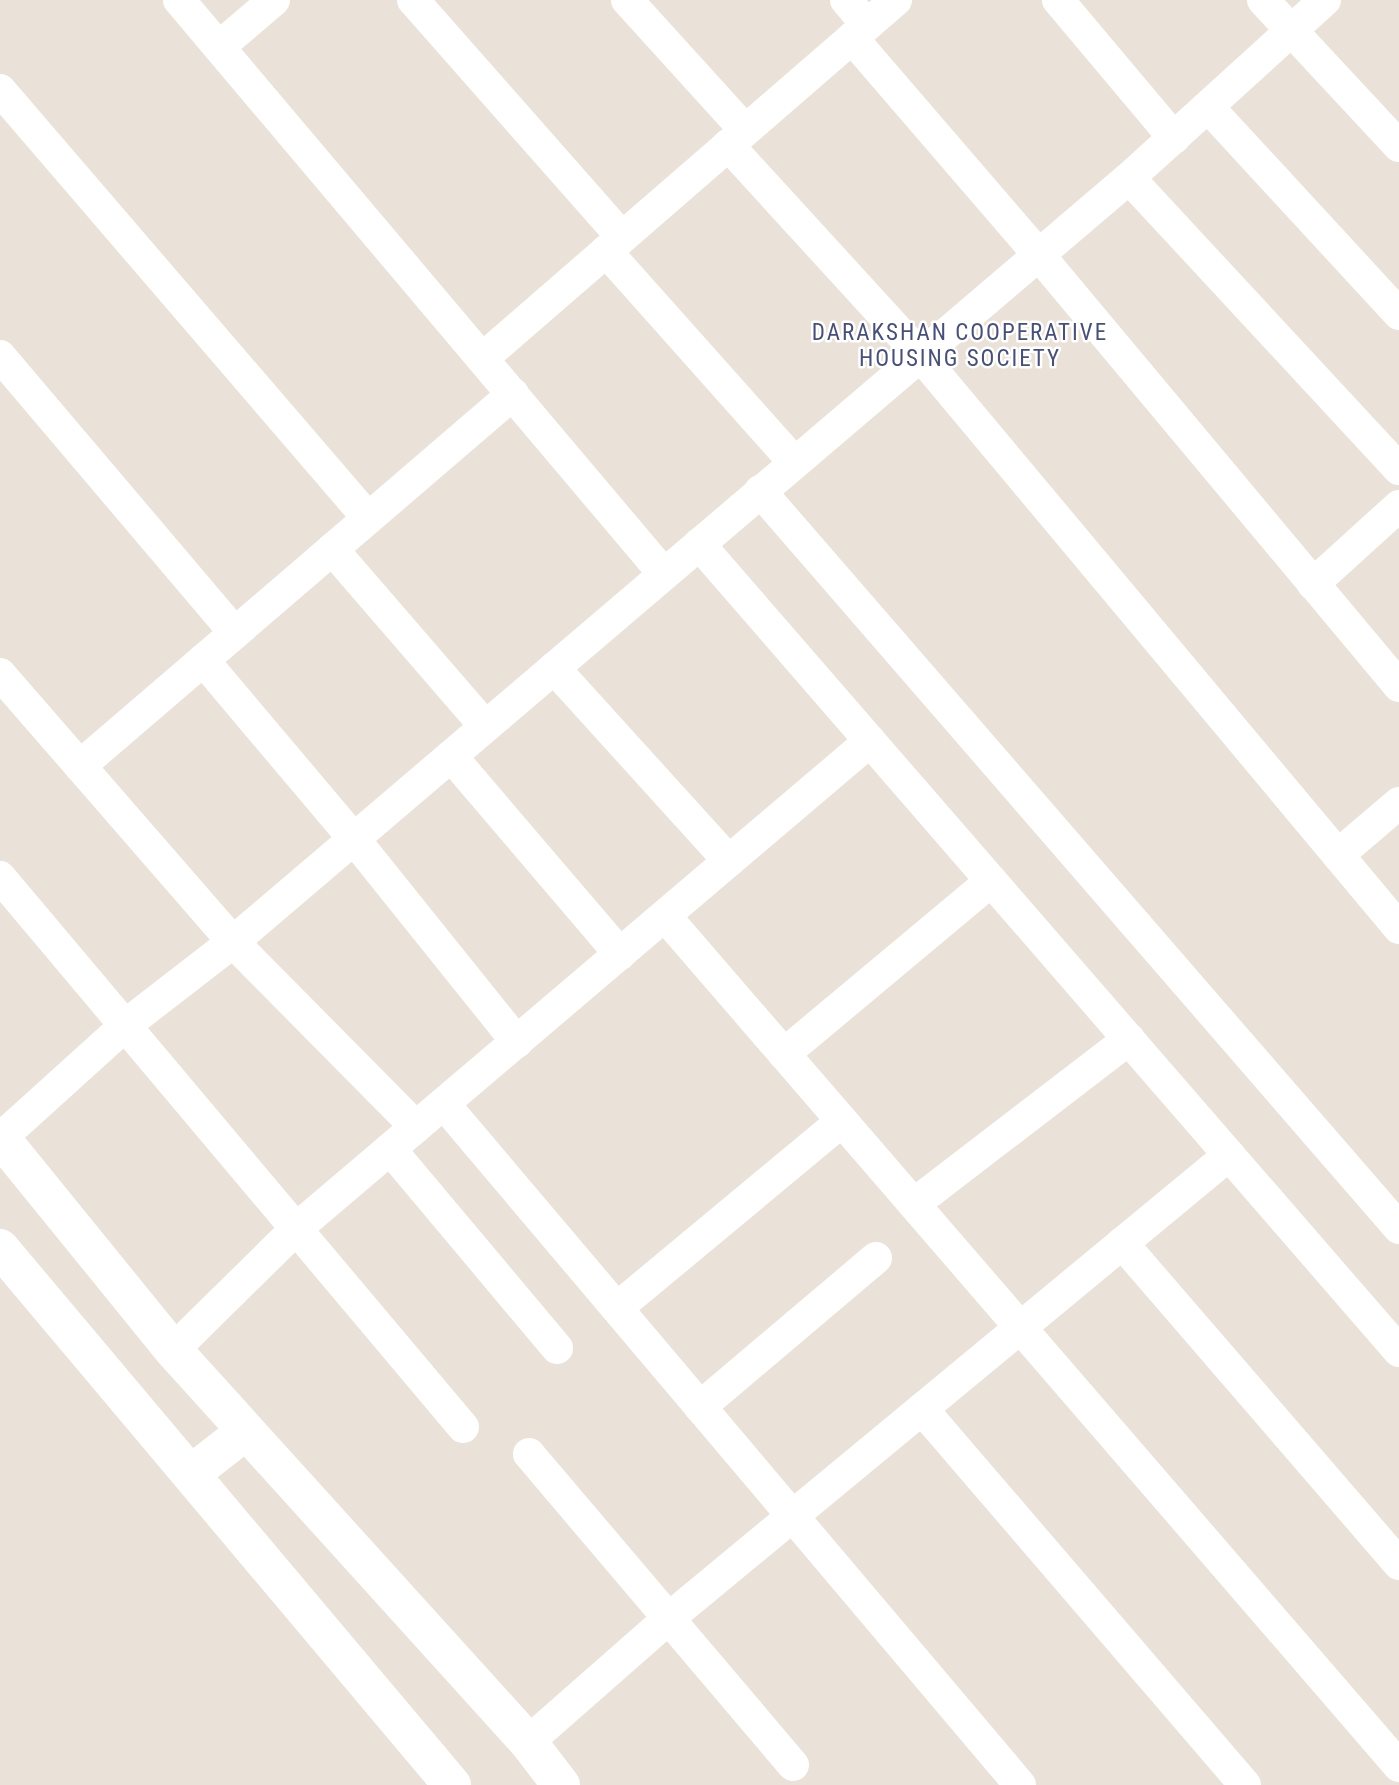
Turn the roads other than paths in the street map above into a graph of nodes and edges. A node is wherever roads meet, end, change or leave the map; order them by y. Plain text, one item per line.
1 (178, 0) edge
2 (274, 0) edge
3 (413, 0) edge
4 (627, 0) edge
5 (846, 0) edge
6 (896, 0) edge
7 (1058, 0) edge
8 (1263, 0) edge
9 (1325, 0) edge
10 (860, 31) junction
11 (1290, 32) junction
12 (219, 47) junction
13 (0, 90) edge
14 (1208, 107) junction
15 (737, 138) junction
16 (1174, 138) junction
17 (1399, 146) edge
18 (1129, 178) junction
19 (614, 244) junction
20 (1038, 254) junction
21 (1399, 314) edge
22 (920, 355) junction
23 (0, 356) edge
24 (483, 358) junction
25 (513, 394) junction
26 (794, 462) junction
27 (1399, 469) edge
28 (760, 491) junction
29 (1399, 506) edge
30 (368, 518) junction
31 (699, 544) junction
32 (332, 550) junction
33 (664, 574) junction
34 (1313, 584) junction
35 (235, 633) junction
36 (203, 660) junction
37 (554, 668) junction
38 (0, 674) edge
39 (1399, 686) edge
40 (485, 726) junction
41 (870, 741) junction
42 (451, 756) junction
43 (80, 766) junction
44 (1399, 803) edge
45 (354, 839) junction
46 (1338, 855) junction
47 (729, 861) junction
48 (0, 877) edge
49 (991, 881) junction
50 (665, 916) junction
51 (1399, 928) edge
52 (233, 942) junction
53 (620, 954) junction
54 (127, 1024) junction
55 (1129, 1040) junction
56 (517, 1042) junction
57 (784, 1054) junction
58 (443, 1104) junction
59 (842, 1121) junction
60 (416, 1127) junction
61 (0, 1138) edge
62 (390, 1149) junction
63 (1229, 1155) junction
64 (914, 1204) junction
65 (298, 1228) junction
66 (1399, 1228) edge
67 (1122, 1242) junction
68 (0, 1248) edge
69 (876, 1258) dead end
70 (617, 1308) junction
71 (1020, 1327) junction
72 (557, 1348) dead end
73 (173, 1350) junction
74 (1399, 1351) edge
75 (700, 1407) junction
76 (922, 1409) junction
77 (463, 1427) dead end
78 (246, 1431) junction
79 (530, 1454) dead end
80 (191, 1474) junction
81 (792, 1516) junction
82 (1399, 1563) edge
83 (668, 1619) junction
84 (528, 1742) junction
85 (793, 1765) dead end
86 (1399, 1766) edge
87 (452, 1785) edge
88 (561, 1785) edge
89 (1020, 1785) edge
90 (1245, 1785) edge

1 - 12 street
2 - 12 street
3 - 19 street
4 - 15 street
5 - 10 street
6 - 10 street
7 - 16 street
8 - 11 street
9 - 11 street
10 - 15 street
10 - 20 street
11 - 14 street
11 - 17 street
12 - 24 street
13 - 30 street
14 - 16 street
14 - 21 street
15 - 19 street
15 - 22 street
16 - 18 street
18 - 20 street
18 - 27 street
19 - 24 street
19 - 26 street
20 - 22 street
20 - 34 street
22 - 26 street
22 - 46 street
23 - 35 street
24 - 25 street
25 - 30 street
25 - 33 street
26 - 28 street
28 - 31 street
28 - 66 street
29 - 34 street
30 - 32 street
31 - 33 street
31 - 41 street
32 - 35 street
32 - 40 street
33 - 37 street
34 - 39 street
35 - 36 street
36 - 43 street
36 - 45 street
37 - 40 street
37 - 47 street
38 - 43 street
40 - 42 street
41 - 47 street
41 - 49 street
42 - 45 street
42 - 53 street
43 - 52 street
44 - 46 street
45 - 52 street
45 - 56 street
46 - 51 street
47 - 50 street
48 - 54 street
49 - 55 street
49 - 57 street
50 - 53 street
50 - 57 street
52 - 54 street
52 - 60 street
53 - 56 street
54 - 61 street
54 - 65 street
55 - 63 street
55 - 64 street
56 - 58 street
57 - 59 street
58 - 60 street
58 - 70 street
59 - 64 street
59 - 70 street
60 - 62 street
61 - 73 street
62 - 65 street
62 - 72 street
63 - 67 street
63 - 74 street
64 - 71 street
65 - 73 street
65 - 77 street
67 - 71 street
67 - 82 street
68 - 80 street
69 - 75 street
70 - 75 street
71 - 76 street
71 - 86 street
73 - 78 street
75 - 81 street
76 - 81 street
76 - 90 street
78 - 80 street
78 - 84 street
79 - 83 street
80 - 87 street
81 - 83 street
81 - 89 street
83 - 84 street
83 - 85 street
84 - 88 street

